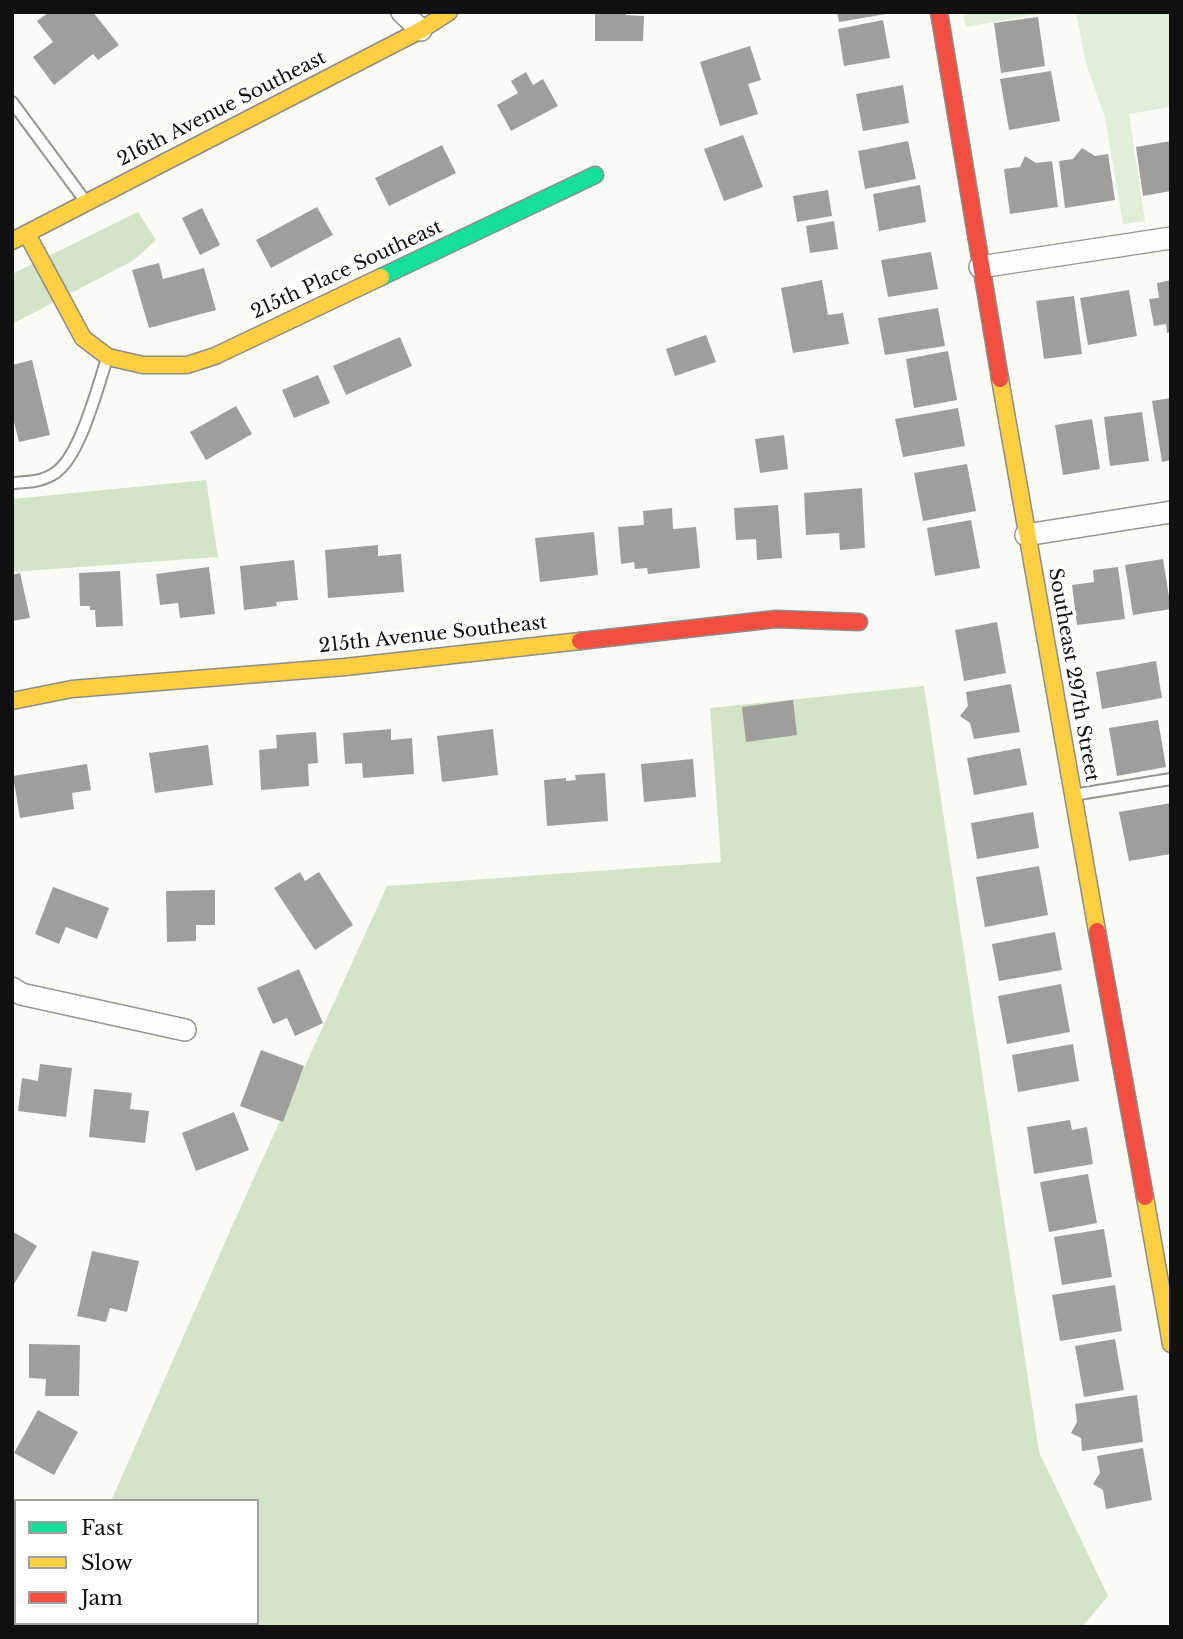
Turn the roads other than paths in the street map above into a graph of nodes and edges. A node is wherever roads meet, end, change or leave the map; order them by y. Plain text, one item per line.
1 (402, 12) edge
2 (449, 12) edge
3 (939, 12) edge
4 (421, 30) junction
5 (12, 102) edge
6 (595, 174) dead end
7 (86, 202) junction
8 (20, 237) edge
9 (1171, 238) edge
10 (980, 267) junction
11 (108, 356) junction
12 (12, 483) edge
13 (1171, 512) edge
14 (1026, 535) junction
15 (859, 622) dead end
16 (12, 701) edge
17 (1171, 779) edge
18 (1073, 795) junction
19 (12, 988) edge
20 (185, 1030) dead end
21 (1171, 1344) edge

1 - 4 street
2 - 4 street, 216th Avenue Southeast
3 - 10 street, Southeast 297th Street
4 - 7 street, 216th Avenue Southeast
5 - 7 lane
6 - 11 street, 215th Place Southeast
7 - 8 street, 216th Avenue Southeast
8 - 11 street
9 - 10 street
10 - 14 street, Southeast 297th Street
11 - 12 lane
13 - 14 street
14 - 18 street, Southeast 297th Street
15 - 16 street, 215th Avenue Southeast
17 - 18 lane
18 - 21 street, Southeast 297th Street
19 - 20 street

